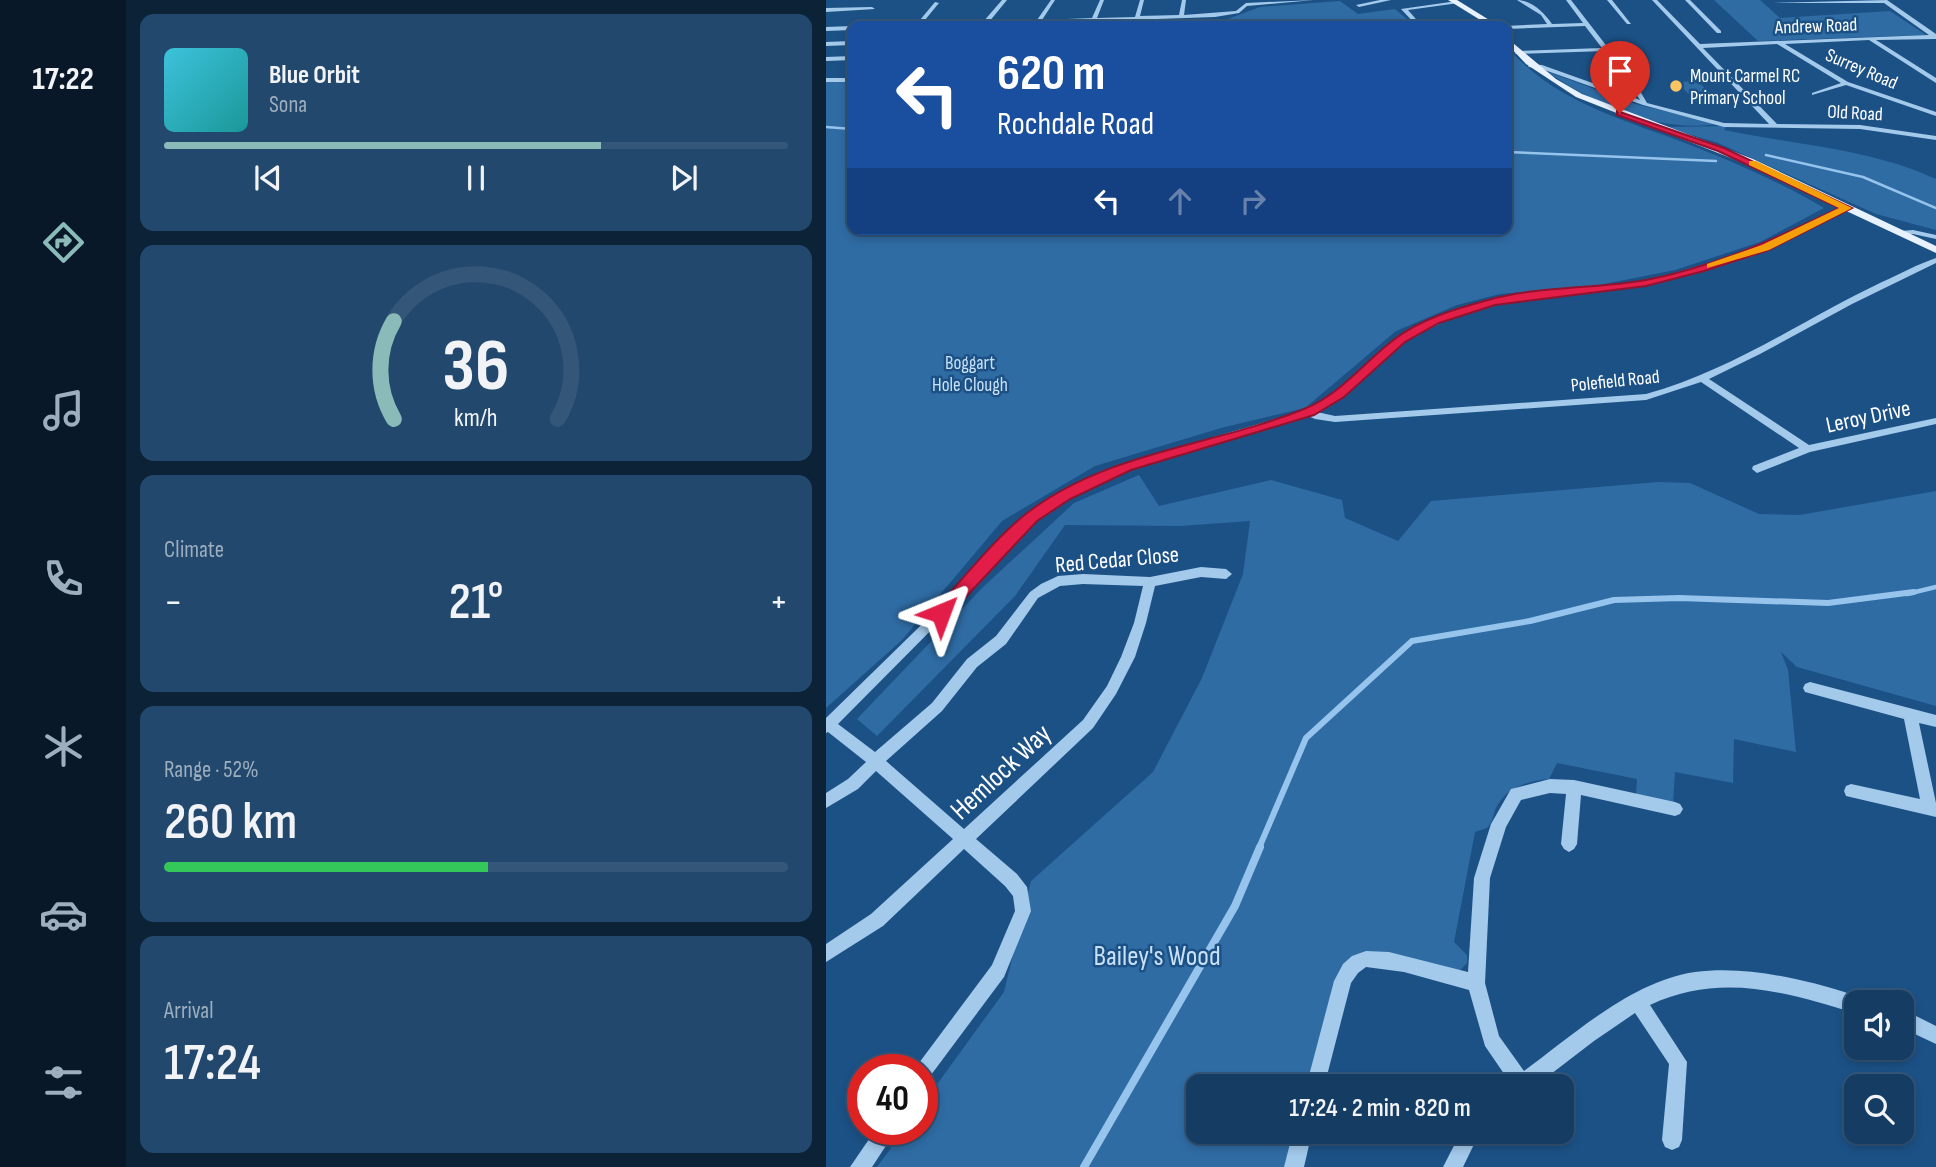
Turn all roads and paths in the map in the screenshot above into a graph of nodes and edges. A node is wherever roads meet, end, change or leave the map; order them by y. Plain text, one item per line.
1 (1005, 0) edge
2 (1053, 0) edge
3 (1102, 0) edge
4 (1142, 0) edge
5 (1184, 0) edge
6 (1240, 0) edge
7 (1312, 0) edge
8 (1390, 0) edge
9 (1519, 0) edge
10 (1567, 0) edge
11 (1609, 0) edge
12 (1654, 0) edge
13 (1687, 0) edge
14 (1884, 0) edge
15 (1292, 1) edge
16 (1454, 1) edge
17 (1826, 1) edge
18 (937, 3) dead end
19 (1775, 3) dead end
20 (1246, 5) junction
21 (1359, 5) dead end
22 (1673, 8) dead end
23 (1684, 8) dead end
24 (1694, 8) junction
25 (872, 9) dead end
26 (1662, 9) junction
27 (826, 10) edge
28 (1181, 17) junction
29 (1138, 18) junction
30 (1094, 20) junction
31 (921, 21) edge
32 (987, 21) edge
33 (1040, 21) edge
34 (1083, 21) edge
35 (1415, 21) edge
36 (1487, 21) edge
37 (1629, 23) dead end
38 (1586, 24) junction
39 (1550, 25) junction
40 (1512, 27) edge
41 (847, 28) edge
42 (826, 29) edge
43 (1719, 33) dead end
44 (1936, 35) edge
45 (1871, 39) junction
46 (847, 43) edge
47 (1779, 43) junction
48 (826, 44) edge
49 (1512, 46) edge
50 (1700, 46) junction
51 (1606, 49) junction
52 (1517, 53) junction
53 (847, 58) edge
54 (826, 59) edge
55 (1530, 66) junction
56 (826, 80) edge
57 (847, 80) edge
58 (1936, 81) edge
59 (1846, 83) junction
60 (1814, 94) dead end
61 (1644, 104) junction
62 (1936, 114) edge
63 (1775, 126) junction
64 (1935, 139) edge
65 (1847, 208) junction
66 (1900, 233) junction
67 (1936, 237) edge
68 (1936, 250) edge
69 (1936, 260) edge
70 (1704, 380) junction
71 (1310, 412) junction
72 (1936, 421) edge
73 (1807, 449) junction
74 (1757, 469) dead end
75 (1226, 574) dead end
76 (1150, 582) junction
77 (1810, 688) dead end
78 (1910, 714) junction
79 (1936, 721) edge
80 (828, 726) edge
81 (877, 762) junction
82 (1574, 788) junction
83 (1851, 792) dead end
84 (826, 801) edge
85 (1675, 809) dead end
86 (1933, 810) edge
87 (965, 841) junction
88 (1569, 844) dead end
89 (826, 954) edge
90 (1476, 983) junction
91 (1844, 1001) edge
92 (1638, 1002) junction
93 (1914, 1024) edge
94 (1936, 1035) edge
95 (936, 1054) edge
96 (1318, 1074) edge
97 (1512, 1074) edge
98 (1536, 1074) edge
99 (1672, 1140) dead end
100 (1300, 1144) edge
101 (1465, 1144) edge
102 (876, 1145) edge
103 (860, 1167) edge
104 (1294, 1167) edge
105 (1454, 1167) edge

1 - 32 street
2 - 33 street
3 - 30 street
4 - 29 street
5 - 28 street
6 - 20 street
7 - 15 street
8 - 21 street
9 - 39 street
10 - 38 street
11 - 37 street
12 - 26 street
13 - 24 street
14 - 17 street
14 - 44 street
15 - 20 street
16 - 35 street
16 - 36 main road
17 - 19 street
18 - 31 street
20 - 28 street
22 - 26 street
23 - 24 street
24 - 43 street
25 - 27 street
26 - 50 street
28 - 29 street
29 - 30 street
30 - 34 street
38 - 39 street
38 - 51 street
39 - 40 street
41 - 42 street
44 - 45 street, Andrew Road
45 - 47 street, Andrew Road
45 - 58 street
46 - 48 street
47 - 50 street, Andrew Road
47 - 59 street, Surrey Road
49 - 52 main road
50 - 63 street
51 - 52 street
51 - 61 street
52 - 55 main road
53 - 54 street
55 - 61 street, Old Road
55 - 65 main road
56 - 57 street
59 - 60 street
59 - 62 street, Surrey Road
61 - 63 street, Old Road
63 - 64 street, Old Road
65 - 66 main road
65 - 71 street
66 - 67 street
66 - 68 main road
69 - 70 street, Polefield Road
70 - 71 street, Polefield Road
70 - 73 street, Leroy Drive
71 - 80 street
72 - 73 street, Leroy Drive
73 - 74 street
75 - 76 street, Red Cedar Close
76 - 81 street, Red Cedar Close
76 - 87 street, Hemlock Way
77 - 78 street
78 - 79 street
78 - 86 street
80 - 81 street
81 - 84 street
81 - 87 street
82 - 85 street
82 - 88 street
82 - 90 street
83 - 86 street
87 - 89 street, Hemlock Way
87 - 95 street
90 - 96 street
90 - 97 street
91 - 92 street
92 - 98 street
92 - 99 street
93 - 94 street
100 - 104 street
101 - 105 street
102 - 103 street

